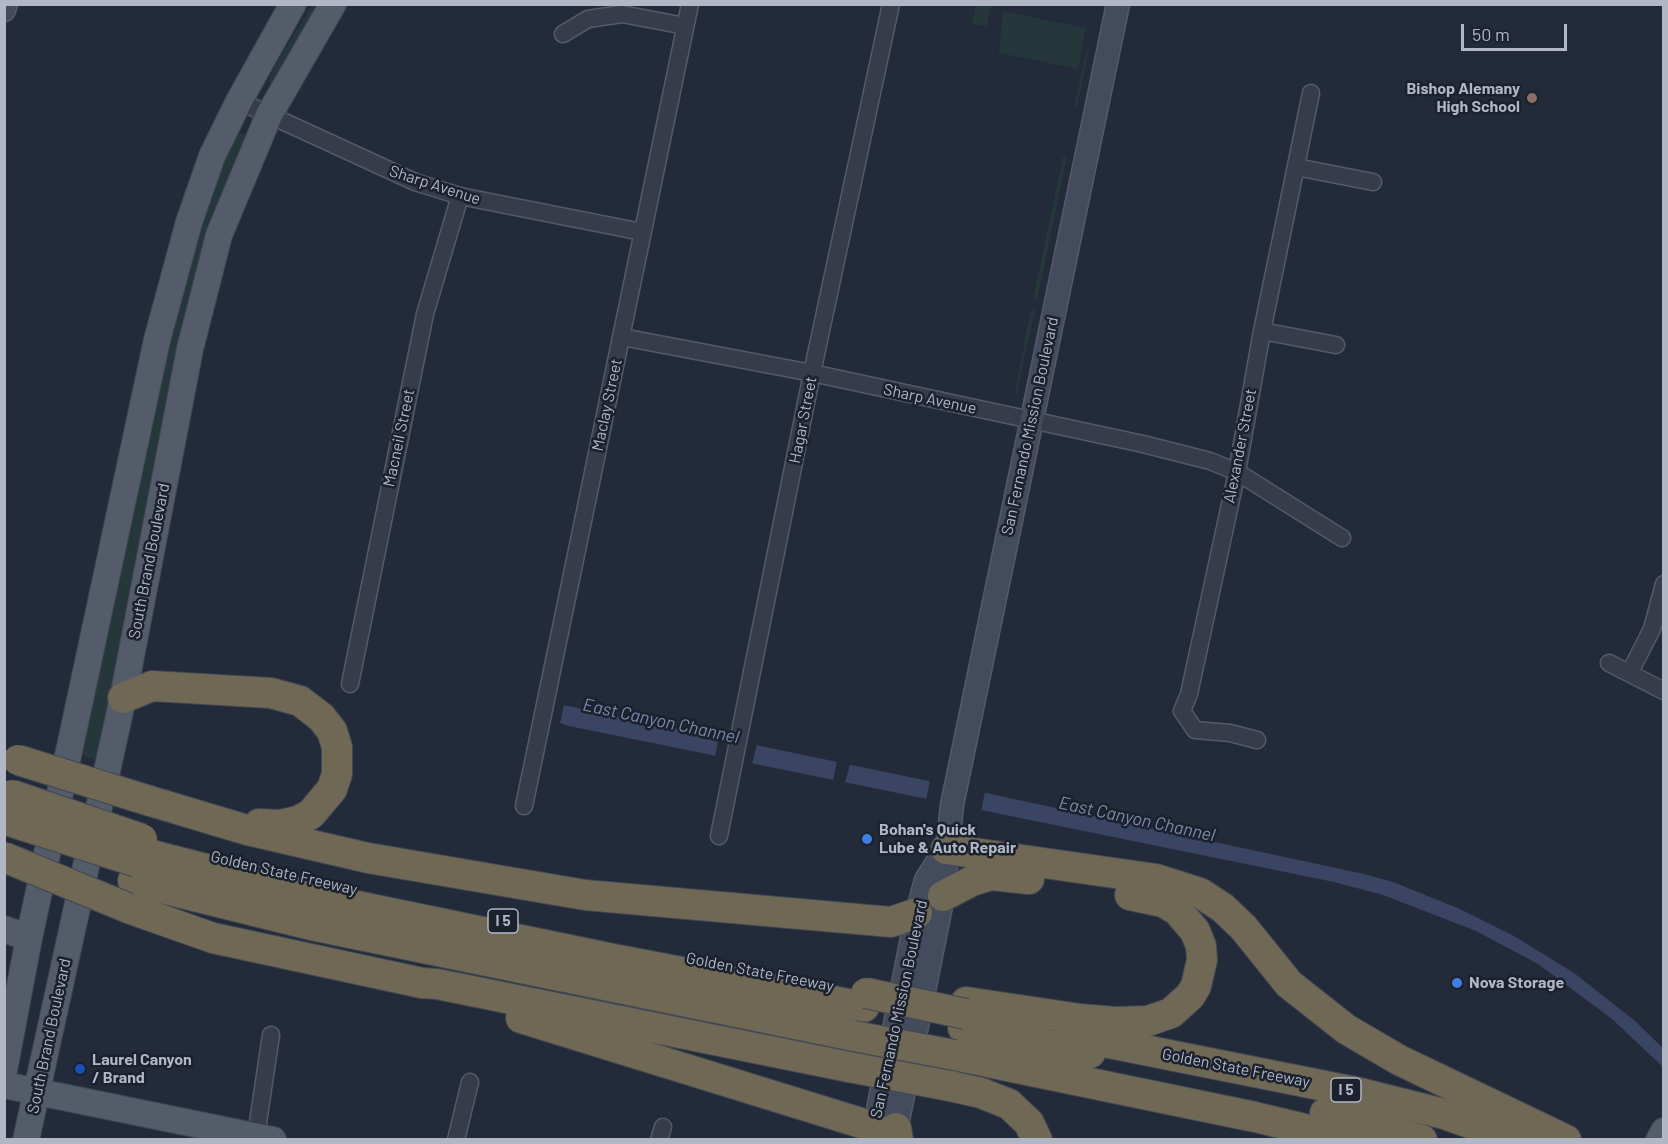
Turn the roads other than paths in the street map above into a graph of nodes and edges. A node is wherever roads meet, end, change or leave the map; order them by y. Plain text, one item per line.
1 (6, 4) edge
2 (292, 4) edge
3 (333, 4) edge
4 (690, 4) edge
5 (891, 4) edge
6 (1118, 4) edge
7 (4, 10) edge
8 (685, 26) junction
9 (563, 34) dead end
10 (1311, 93) dead end
11 (238, 101) junction
12 (269, 115) junction
13 (1296, 167) junction
14 (1373, 182) dead end
15 (460, 196) junction
16 (642, 232) junction
17 (1262, 331) junction
18 (622, 337) junction
19 (1336, 345) dead end
20 (812, 373) junction
21 (1031, 421) junction
22 (1236, 472) junction
23 (1342, 538) dead end
24 (1664, 584) edge
25 (1609, 663) dead end
26 (1630, 672) junction
27 (350, 684) dead end
28 (1664, 692) edge
29 (123, 698) junction
30 (1257, 740) dead end
31 (11, 758) edge
32 (524, 806) dead end
33 (6, 812) edge
34 (206, 816) junction
35 (719, 836) dead end
36 (946, 849) junction
37 (4, 857) edge
38 (136, 868) junction
39 (944, 896) junction
40 (917, 913) junction
41 (4, 929) edge
42 (29, 938) junction
43 (422, 983) junction
44 (962, 1025) junction
45 (271, 1035) dead end
46 (4, 1070) edge
47 (470, 1082) dead end
48 (4, 1085) edge
49 (1105, 1086) junction
50 (37, 1091) junction
51 (1664, 1131) edge
52 (887, 1135) edge
53 (265, 1138) edge
54 (26, 1140) edge
55 (456, 1140) edge
56 (1037, 1140) edge
57 (1351, 1140) edge
58 (1422, 1140) edge
59 (1470, 1140) edge
60 (1518, 1140) edge
61 (1566, 1140) edge
62 (1659, 1140) edge

1 - 7 main road
2 - 11 main road
3 - 12 main road, South Brand Boulevard
4 - 8 street, Maclay Street
5 - 20 street, Hagar Street
6 - 21 main road, San Fernando Mission Boulevard
8 - 9 street
8 - 16 street, Maclay Street
10 - 13 street, Alexander Street
11 - 12 street, Sharp Avenue
11 - 42 main road
12 - 15 street, Sharp Avenue
12 - 29 main road, South Brand Boulevard
13 - 14 street
13 - 17 street, Alexander Street
15 - 16 street, Sharp Avenue
15 - 27 street, Macneil Street
16 - 18 street, Maclay Street
17 - 19 street
17 - 22 street, Alexander Street
18 - 20 street, Sharp Avenue
18 - 32 street, Maclay Street
20 - 21 street, Sharp Avenue
20 - 35 street, Hagar Street
21 - 22 street, Sharp Avenue
21 - 36 main road, San Fernando Mission Boulevard
22 - 23 street, Sharp Avenue
22 - 30 street, Alexander Street
24 - 26 street
25 - 26 street
26 - 28 street
29 - 34 highway
29 - 50 main road, South Brand Boulevard
31 - 34 highway, bridge
33 - 38 highway, Golden State Freeway / I 5
33 - 38 highway, Golden State Freeway / I 5, bridge
34 - 40 highway
36 - 39 main road, San Fernando Mission Boulevard
36 - 40 main road, San Fernando Mission Boulevard
36 - 61 highway
37 - 38 highway, bridge
38 - 43 highway
38 - 44 highway, Golden State Freeway / I 5, bridge
38 - 44 highway, Golden State Freeway / I 5, bridge
39 - 44 highway
39 - 52 main road, San Fernando Mission Boulevard
40 - 52 main road, San Fernando Mission Boulevard
41 - 42 main road
42 - 46 main road
43 - 52 highway
43 - 56 highway, bridge
44 - 49 highway, Golden State Freeway / I 5
44 - 59 highway
44 - 60 highway, Golden State Freeway / I 5
45 - 53 street
47 - 55 street
48 - 50 main road
49 - 57 highway, Golden State Freeway / I 5
49 - 58 highway
50 - 53 main road
50 - 54 main road, South Brand Boulevard
51 - 62 main road

